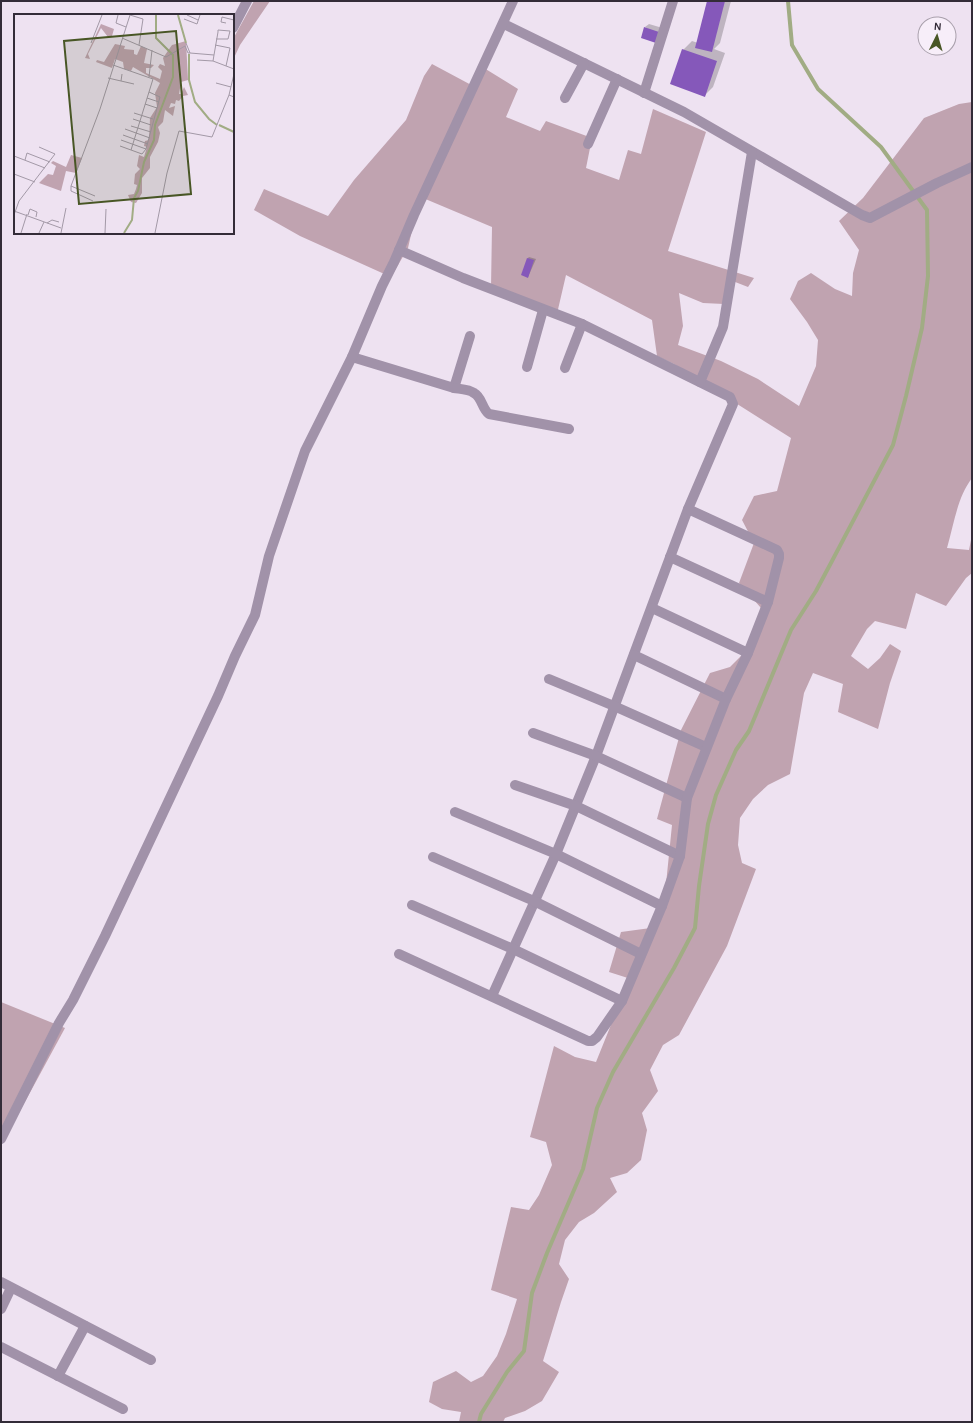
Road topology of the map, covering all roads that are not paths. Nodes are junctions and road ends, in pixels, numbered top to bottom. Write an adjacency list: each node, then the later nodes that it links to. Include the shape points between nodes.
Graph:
1 (247, 1): 5 (street)
2 (513, 1): 4 (street)
3 (673, 1): 8 (street)
4 (504, 24): 6 (street); 13 (street)
5 (234, 26)
6 (584, 63): 7 (street); 9 (street)
7 (617, 79): 8 (street); 10 (street)
8 (644, 93): 11 (street, via 684,112)
9 (565, 98)
10 (588, 144)
11 (752, 152): 12 (street, via 870,218); 20 (street, via 723,327)
12 (972, 167)
13 (399, 250): 14 (street); 17 (street)
14 (543, 310): 15 (street); 18 (street)
15 (582, 324): 19 (street); 20 (street)
16 (470, 336): 21 (street)
17 (352, 357): 21 (street); 50 (street, via 305,451 270,556 255,615 105,936)
18 (527, 367)
19 (564, 368)
20 (700, 382): 23 (street, via 730,397 733,404)
21 (454, 388): 22 (street, via 473,392 490,414)
22 (570, 429)
23 (688, 509): 24 (street); 25 (street, via 778,552 779,558)
24 (670, 557): 25 (street); 26 (street)
25 (768, 602): 27 (street)
26 (652, 608): 27 (street); 28 (street)
27 (748, 653): 30 (street)
28 (634, 655): 30 (street); 31 (street)
29 (549, 679): 31 (street)
30 (726, 699): 33 (street)
31 (614, 706): 33 (street); 34 (street)
32 (533, 733): 34 (street)
33 (706, 747): 36 (street)
34 (596, 756): 36 (street); 37 (street)
35 (515, 785): 37 (street)
36 (687, 798): 40 (street)
37 (576, 806): 39 (street); 40 (street)
38 (455, 812): 39 (street)
39 (556, 854): 42 (street); 44 (street)
40 (680, 856): 44 (street)
41 (433, 858): 42 (street)
42 (534, 901): 45 (street); 47 (street)
43 (412, 905): 45 (street)
44 (662, 906): 47 (street)
45 (513, 949): 48 (street); 49 (street)
46 (399, 954): 48 (street)
47 (641, 954): 49 (street)
48 (492, 996): 49 (street, via 590,1041 597,1037)
49 (622, 1001)
50 (1, 1139)
51 (1, 1282): 52 (street)
52 (11, 1288): 53 (street); 54 (street)
53 (1, 1309)
54 (84, 1326): 56 (street); 57 (street)
55 (1, 1347): 57 (street)
56 (151, 1360)
57 (58, 1376): 58 (street)
58 (123, 1409)

